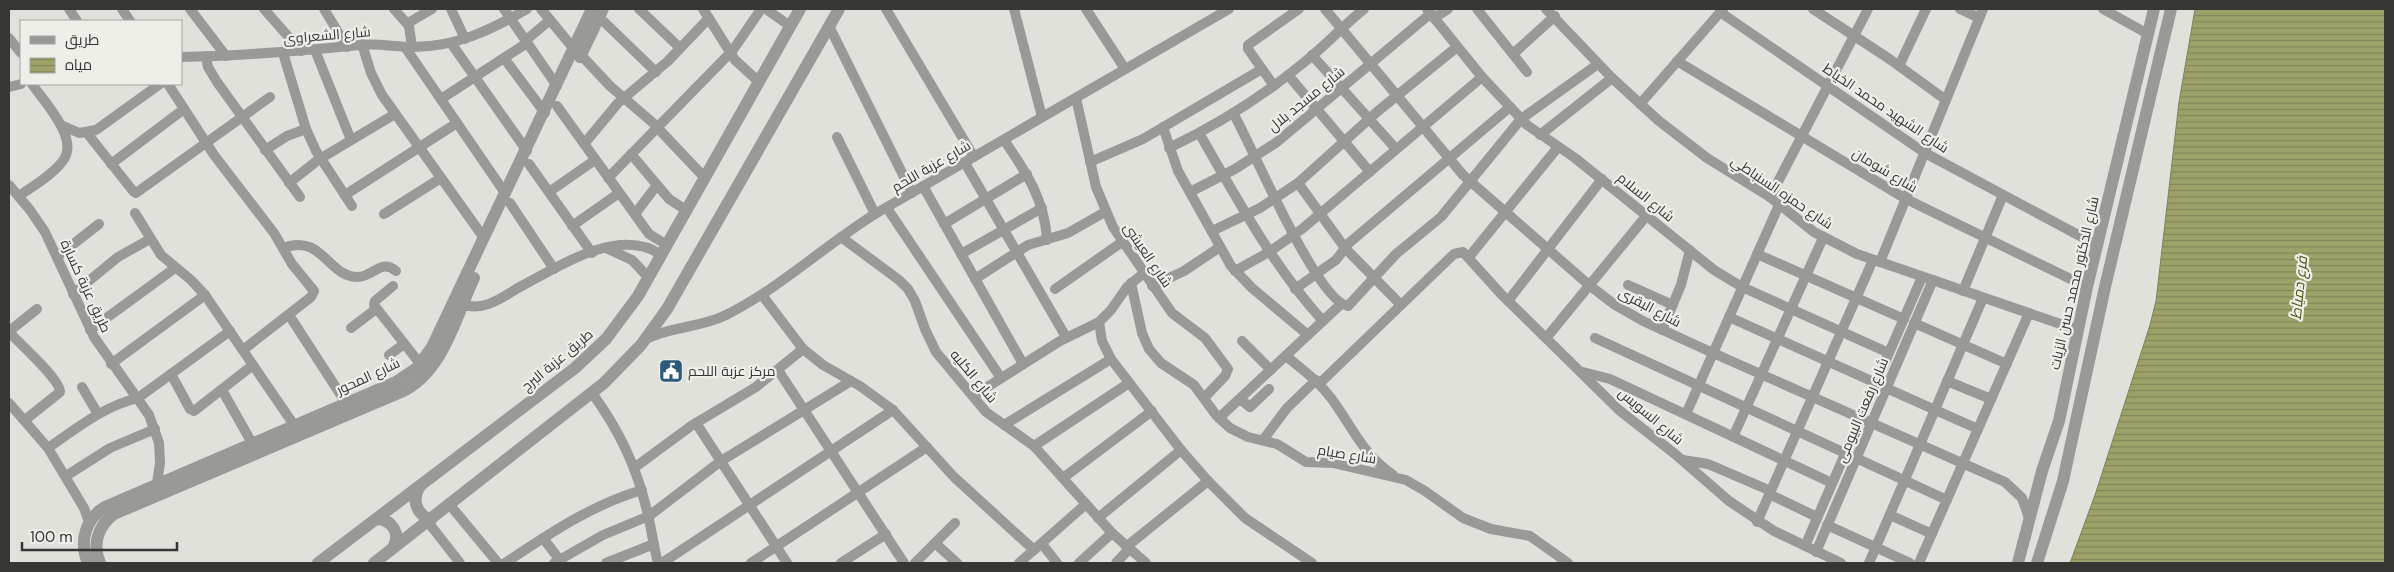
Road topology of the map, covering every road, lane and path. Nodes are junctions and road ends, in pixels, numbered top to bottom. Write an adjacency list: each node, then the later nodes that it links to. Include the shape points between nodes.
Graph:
1 (122, 9): 41 (street)
2 (190, 9): 67 (street)
3 (264, 9): 59 (street)
4 (324, 9): 54 (street)
5 (394, 9): 43 (street)
6 (432, 9): 43 (street)
7 (451, 9): 50 (street)
8 (504, 9): 40 (street)
9 (527, 9): 40 (street, شارع الشعراوى)
10 (541, 9): 42 (street)
11 (639, 9): 57 (street)
12 (761, 9): 63 (street)
13 (766, 9): 44 (street)
14 (800, 9): 44 (street, طريق عزبة البرج)
15 (839, 9): 45 (street)
16 (886, 9): 133 (street)
17 (1014, 9): 105 (street)
18 (1086, 9): 74 (street)
19 (1229, 9): 35 (street, شارع عزبة اللحم)
20 (1300, 9): 75 (street, via 1248,43 1248,49)
21 (1325, 9): 46 (street, شارع البقرى)
22 (1364, 9): 46 (street)
23 (1448, 9): 38 (street, شارع مسجد بلال)
24 (1477, 9): 64 (street)
25 (1546, 9): 39 (street, شارع حمزه السنباطي)
26 (1813, 9): 48 (street)
27 (1868, 9): 48 (street)
28 (1926, 9): 73 (street)
29 (1960, 9): 37 (street)
30 (2103, 9): 47 (street)
31 (2154, 9): 47 (street, شارع الدكتور محمد حسن الزيات)
32 (2171, 9): 339 (street, via 2104,287)
33 (1721, 10): 70 (street); 88 (street, شارع الشهيد محمد الخياط)
34 (598, 11): 61 (street, شارع المحور); 76 (street)
35 (1216, 12): 74 (street, شارع عزبة اللحم)
36 (706, 13): 57 (street); 63 (street)
37 (1981, 13): 95 (street)
38 (1430, 14): 56 (street, شارع السلام); 71 (street, شارع مسجد بلال)
39 (1555, 16): 64 (street); 72 (street, شارع حمزه السنباطي)
40 (509, 19): 50 (street, شارع الشعراوى); 51 (street)
41 (129, 20)
42 (550, 20): 51 (street); 61 (street)
43 (408, 23): 55 (street, via 412,36)
44 (790, 26): 82 (street, طريق عزبة البرج)
45 (829, 26): 157 (street); 262 (street, via 677,293)
46 (1342, 28): 65 (street); 71 (street, شارع البقرى)
47 (2148, 34): 194 (street, شارع الدكتور محمد حسن الزيات)
48 (1854, 35): 73 (street); 88 (street)
49 (9, 38): 60 (street)
50 (466, 39): 52 (street, شارع الشعراوى)
51 (526, 42): 69 (street); 86 (street)
52 (451, 43): 55 (street, شارع الشعراوى); 79 (street)
53 (362, 44): 54 (street, شارع الشعراوى); 55 (street, شارع الشعراوى); 103 (street, via 373,79)
54 (347, 46): 58 (street, شارع الشعراوى)
55 (408, 47): 94 (street)
56 (1456, 47): 80 (street, شارع السلام); 90 (street)
57 (680, 48): 76 (street)
58 (316, 50): 59 (street, شارع الشعراوى); 119 (street)
59 (301, 51): 62 (street, شارع الشعراوى)
60 (20, 52)
61 (577, 52): 86 (street, شارع المحور); 92 (street); 97 (street, شارع المحور)
62 (283, 53): 67 (street, شارع الشعراوى); 113 (street)
63 (730, 53): 82 (street); 112 (street)
64 (1513, 54): 77 (street)
65 (1312, 55): 78 (street); 89 (street)
66 (206, 56): 67 (street, شارع الشعراوى); 68 (street, شارع الشعراوى); 104 (street, via 213,77)
67 (226, 56)
68 (182, 57)
69 (504, 58): 79 (street); 101 (street)
70 (1677, 61): 96 (street); 117 (street, شارع شومان)
71 (1371, 64): 89 (street, شارع مسجد بلال); 90 (street, شارع البقرى)
72 (1598, 64): 81 (street, شارع حمزه السنباطي); 107 (street)
73 (1899, 66): 95 (street)
74 (1125, 69): 93 (street, شارع عزبة اللحم)
75 (1262, 69): 87 (street); 110 (street)
76 (656, 72): 92 (street)
77 (1527, 72)
78 (1288, 75): 87 (street); 100 (street)
79 (475, 77): 94 (street); 129 (street)
80 (1482, 77): 98 (street, شارع السلام); 111 (street)
81 (1612, 78): 96 (street, شارع حمزه السنباطي); 116 (street)
82 (760, 82): 146 (street, طريق عزبة البرج)
83 (33, 85): 109 (street)
84 (159, 85): 114 (street, via 100,128)
85 (169, 85): 99 (street)
86 (557, 86): 101 (street, شارع المحور)
87 (1274, 86): 102 (street)
88 (1828, 87): 117 (street); 130 (street, شارع الشهيد محمد الخياط)
89 (1342, 88): 100 (street, شارع مسجد بلال); 106 (street)
90 (1397, 95): 106 (street); 111 (street, شارع البقرى)
91 (270, 97): 104 (street)
92 (624, 98): 112 (street); 123 (street)
93 (1076, 98): 105 (street, شارع عزبة اللحم); 137 (street, شارع العيشى)
94 (441, 99): 108 (street)
95 (1946, 100): 130 (street)
96 (1640, 104): 162 (street, شارع حمزه السنباطي, via 1695,149)
97 (557, 106): 123 (street); 140 (street, شارع المحور)
98 (1510, 107): 107 (street, شارع السلام); 135 (street)
99 (184, 109): 122 (street); 139 (street)
100 (1316, 109): 121 (street); 132 (street, شارع مسجد بلال)
101 (544, 112): 129 (street, شارع المحور)
102 (1233, 113): 115 (street); 132 (street)
103 (395, 114): 119 (street); 124 (street)
104 (242, 117): 122 (street); 128 (street)
105 (1042, 118): 120 (street, شارع عزبة اللحم)
106 (1369, 119): 121 (street); 127 (street)
107 (1521, 119): 116 (street, شارع السلام); 149 (street)
108 (457, 123): 124 (street); 163 (street)
109 (60, 124): 114 (street, via 70,131); 160 (street, via 68,140 66,156 56,168)
110 (1163, 127): 126 (street); 137 (street)
111 (1423, 127): 127 (street); 135 (street, شارع البقرى)
112 (657, 128): 131 (street); 146 (street)
113 (306, 129): 128 (street); 134 (street)
114 (87, 133): 139 (street)
115 (1199, 133): 126 (street); 143 (street)
116 (1540, 135): 125 (street, شارع السلام)
117 (1802, 136): 162 (street); 166 (street, شارع شومان)
118 (837, 137): 177 (street)
119 (351, 140): 134 (street)
120 (1004, 140): 133 (street, شارع عزبة اللحم); 142 (street)
121 (1344, 141): 141 (street); 150 (street)
122 (206, 143): 139 (street, via 136,193); 196 (street)
123 (584, 144): 136 (street)
124 (419, 147): 144 (street); 158 (street)
125 (1558, 147): 147 (street, شارع السلام); 174 (street)
126 (1169, 148): 156 (street)
127 (1396, 149): 141 (street)
128 (265, 150): 148 (street)
129 (527, 150): 163 (street, شارع المحور)
130 (1924, 153): 159 (street, شارع الشهيد محمد الخياط); 166 (street)
131 (631, 154): 145 (street); 152 (street)
132 (1256, 156): 143 (street, شارع مسجد بلال); 165 (street)
133 (974, 157): 138 (street, شارع عزبة اللحم)
134 (321, 158): 148 (street); 158 (street)
135 (1450, 159): 149 (street, شارع البقرى); 198 (street)
136 (595, 160): 145 (street); 154 (street)
137 (1090, 162): 173 (street, شارع العيشى)
138 (964, 163): 153 (street, شارع عزبة اللحم); 164 (street)
139 (111, 164)
140 (529, 164): 154 (street); 163 (street, شارع المحور)
141 (1370, 172): 179 (street)
142 (1028, 174): 164 (street); 170 (street)
143 (1224, 175): 156 (street, شارع مسجد بلال); 178 (street)
144 (441, 178): 175 (street); 188 (street)
145 (608, 178): 155 (street)
146 (705, 178): 171 (street, طريق عزبة البرج)
147 (1602, 180): 180 (street, شارع السلام); 199 (street)
148 (289, 182): 161 (street)
149 (1470, 182): 174 (street, شارع البقرى); 220 (street, via 1437,222 1401,250)
150 (1298, 183): 165 (street); 179 (street)
151 (9, 185): 160 (street, طريق عزبة كسارة)
152 (657, 185): 171 (street, via 672,202); 176 (street)
153 (923, 186): 157 (street, شارع عزبة اللحم); 182 (street)
154 (549, 192): 183 (street)
155 (619, 192): 176 (street); 183 (street)
156 (1190, 192): 185 (street)
157 (912, 194): 169 (street, شارع عزبة اللحم)
158 (345, 195): 168 (street)
159 (2003, 195): 190 (street); 194 (street, شارع الشهيد محمد الخياط)
160 (19, 196): 207 (street, طريق عزبة كسارة)
161 (300, 197)
162 (1770, 197): 167 (street, شارع حمزه السنباطي)
163 (508, 198): 188 (street, شارع المحور); 211 (street); 238 (street, شارع المحور)
164 (986, 199): 182 (street); 184 (street)
165 (1275, 199): 178 (street); 186 (street)
166 (1906, 199): 190 (street, شارع شومان); 209 (street)
167 (1779, 205): 189 (street, شارع حمزه السنباطي); 206 (street)
168 (352, 206)
169 (887, 208): 177 (street, شارع عزبة اللحم); 285 (street)
170 (1042, 208): 184 (street); 192 (street)
171 (686, 210): 200 (street, طريق عزبة البرج)
172 (136, 212): 191 (street)
173 (1105, 212): 192 (street, via 1072,231); 193 (street, شارع العيشى)
174 (1505, 212): 199 (street, شارع البقرى); 208 (street)
175 (384, 214)
176 (635, 214): 200 (street)
177 (875, 214): 187 (street, شارع عزبة اللحم)
178 (1247, 214): 185 (street); 203 (street)
179 (1320, 214): 186 (street); 198 (street)
180 (1646, 215): 201 (street, شارع السلام); 223 (street)
181 (99, 224): 207 (street)
182 (944, 224): 205 (street)
183 (572, 226): 204 (street)
184 (1004, 230): 202 (street); 205 (street)
185 (1212, 231): 195 (street)
186 (1293, 235): 203 (street); 215 (street)
187 (841, 237): 233 (street, شارع عزبة اللحم); 297 (street, شارع الكليه, via 904,284 915,301 936,352)
188 (484, 238): 276 (street, شارع المحور)
189 (1823, 238): 209 (street, شارع حمزه السنباطي); 216 (street)
190 (1985, 238): 228 (street, شارع شومان); 231 (street)
191 (150, 239): 210 (street, via 160,255); 232 (street, via 118,257)
192 (1047, 240): 202 (street)
193 (1122, 242): 214 (street, شارع العيشى); 229 (street)
194 (2097, 245): 228 (street, شارع الدكتور محمد حسن الزيات)
195 (1220, 246): 213 (street); 226 (street, via 1191,266)
196 (283, 248): 212 (street, via 312,247 353,276 365,276 382,266); 246 (street, via 314,291)
197 (606, 248): 200 (street, via 635,244); 204 (street); 217 (street, via 628,257)
198 (1345, 248): 215 (street, via 1336,260); 220 (street)
199 (1548, 249): 223 (street, شارع البقرى); 237 (street)
200 (664, 250): 217 (street, طريق عزبة البرج)
201 (1690, 250): 227 (street, شارع السلام); 241 (street)
202 (1017, 252): 219 (street); 259 (street)
203 (1269, 252): 213 (street); 230 (street)
204 (592, 253): 211 (street)
205 (961, 254): 219 (street)
206 (1757, 254): 216 (street); 227 (street)
207 (58, 256): 232 (street, طريق عزبة كسارة)
208 (1469, 257): 237 (street, شارع السويس); 240 (street, via 1463,252 1456,253)
209 (1877, 261): 218 (street, شارع حمزه السنباطي); 235 (street)
210 (175, 268): 234 (street); 253 (street)
211 (554, 269): 238 (street, via 488,305)
212 (396, 271)
213 (1235, 271): 258 (street)
214 (1144, 273): 222 (street); 226 (street, شارع العيشى)
215 (1317, 274): 230 (street); 239 (street)
216 (1806, 276): 235 (street); 244 (street)
217 (648, 277): 348 (street, طريق عزبة البرج, via 620,322 584,361)
218 (1922, 277): 221 (street, شارع حمزه السنباطي); 248 (street, شارع رفعت البيومى)
219 (975, 279): 277 (street)
220 (1374, 279): 239 (street, via 1350,306); 240 (street)
221 (1933, 280): 231 (street, شارع حمزه السنباطي); 251 (street, شارع رفعت البيومى)
222 (1131, 282): 250 (street); 298 (street, شارع صيام, via 1149,349 1161,363 1190,381)
223 (1589, 285): 254 (street, شارع البقرى, via 1622,309); 260 (street)
224 (1628, 285): 241 (street)
225 (393, 286): 243 (street, via 374,301)
226 (1152, 286): 298 (street, شارع العيشى, via 1172,313 1202,335 1226,367 1227,374)
227 (1742, 286): 244 (street, شارع السلام); 247 (street)
228 (2087, 287): 255 (street, شارع الدكتور محمد حسن الزيات)
229 (1055, 288)
230 (1295, 290): 249 (street)
231 (1963, 291): 236 (street, شارع حمزه السنباطي)
232 (73, 294): 253 (street, طريق عزبة كسارة)
233 (762, 294): 262 (street, شارع عزبة اللحم, via 706,324 667,330); 268 (street)
234 (205, 295): 256 (street); 275 (street)
235 (1856, 298): 248 (street); 257 (street)
236 (1983, 298): 245 (street, شارع حمزه السنباطي); 266 (street)
237 (1508, 301): 260 (street, شارع السويس)
238 (461, 304): 301 (street, شارع المحور, via 442,352 430,371 409,388)
239 (1341, 304): 249 (street)
240 (1401, 305): 289 (street)
241 (1673, 305): 254 (street)
242 (37, 309): 315 (street, via 10,333 40,363 60,392)
243 (376, 309): 252 (street); 265 (street)
244 (1791, 309): 257 (street, شارع السلام); 263 (street)
245 (2029, 313): 255 (street, شارع حمزه السنباطي); 278 (street)
246 (288, 315): 267 (street); 305 (street)
247 (1729, 317): 263 (street); 269 (street)
248 (1904, 319): 270 (street, شارع رفعت البيومى)
249 (1323, 321): 258 (street)
250 (1099, 322): 259 (street); 273 (street, via 1102,341)
251 (1914, 323): 266 (street); 293 (street, شارع رفعت البيومى)
252 (351, 328)
253 (90, 330): 275 (street, طريق عزبة كسارة)
254 (1662, 330): 269 (street, شارع البقرى)
255 (2078, 330): 337 (street, شارع الدكتور محمد حسن الزيات, via 2059,421)
256 (230, 331): 267 (street); 283 (street)
257 (1841, 332): 270 (street, شارع السلام); 274 (street)
258 (1308, 335): 272 (street)
259 (1066, 337): 277 (street)
260 (1546, 338): 282 (street, شارع السويس)
261 (1595, 338): 291 (street)
262 (646, 339): 296 (street)
263 (1778, 339): 274 (street); 284 (street)
264 (1242, 341): 281 (street)
265 (404, 344): 271 (street); 276 (street)
266 (1963, 345): 278 (street); 287 (street)
267 (243, 350): 279 (street)
268 (803, 350): 280 (street); 286 (street)
269 (1713, 353): 284 (street, شارع البقرى); 291 (street)
270 (1889, 353): 290 (street, شارع رفعت البيومى)
271 (389, 355)
272 (1286, 356): 281 (street); 289 (street)
273 (1111, 359): 288 (street); 319 (street)
274 (1828, 362): 290 (street); 299 (street)
275 (111, 364): 300 (street, طريق عزبة كسارة)
276 (421, 364): 301 (street, شارع المحور)
277 (1022, 364): 285 (street)
278 (2006, 364): 303 (street)
279 (253, 365): 295 (street); 318 (street)
280 (778, 370): 307 (street); 316 (street, via 738,399)
281 (1271, 370): 302 (street)
282 (1583, 372): 312 (street, via 1605,377); 334 (street, شارع السويس, via 1623,413)
283 (171, 374): 295 (street, via 192,411); 300 (street)
284 (1762, 375): 299 (street, شارع البقرى); 306 (street)
285 (1001, 378): 297 (street)
286 (851, 380): 307 (street); 308 (street)
287 (1947, 381): 303 (street); 309 (street)
288 (1129, 382): 310 (street); 327 (street)
289 (1318, 382): 324 (street, via 1287,408); 342 (street, via 1360,444)
290 (1876, 383): 314 (street, شارع رفعت البيومى)
291 (1698, 386): 306 (street); 312 (street)
292 (82, 387): 311 (street)
293 (1886, 388): 309 (street); 317 (street, شارع رفعت البيومى)
294 (1269, 389): 302 (street, via 1250,407)
295 (222, 390): 325 (street)
296 (592, 392): 340 (street); 356 (street)
297 (973, 396): 319 (street, شارع الكليه, via 986,412)
298 (1205, 397): 313 (street, شارع صيام)
299 (1812, 397): 314 (street, شارع البقرى); 322 (street)
300 (138, 398): 311 (street); 320 (street, طريق عزبة كسارة)
301 (371, 399): 305 (street, شارع المحور); 386 (street, شارع المحور, via 114,514 98,535 96,551)
302 (1240, 399): 313 (street)
303 (1991, 399): 321 (street)
304 (9, 403): 315 (street)
305 (346, 404): 318 (street, شارع المحور)
306 (1747, 408): 322 (street); 323 (street)
307 (804, 410): 331 (street); 336 (street)
308 (893, 410): 328 (street); 331 (street)
309 (1935, 410): 321 (street); 326 (street)
310 (1152, 412): 330 (street); 343 (street)
311 (98, 414): 329 (street)
312 (1686, 414): 323 (street)
313 (1219, 418): 324 (street, شارع صيام, via 1239,433)
314 (1861, 418): 317 (street, شارع البقرى); 332 (street, شارع رفعت البيومى)
315 (25, 420): 329 (street)
316 (696, 423): 336 (street); 340 (street)
317 (1871, 423): 326 (street, شارع البقرى); 333 (street, شارع رفعت البيومى)
318 (294, 425): 325 (street, شارع المحور)
319 (1004, 425): 327 (street, شارع الكليه)
320 (155, 429): 341 (street, via 110,448); 346 (street, طريق عزبة كسارة, via 160,453)
321 (1978, 429): 338 (street)
322 (1798, 431): 332 (street); 335 (street)
323 (1734, 437): 335 (street)
324 (1263, 440): 342 (street, شارع صيام, via 1281,446 1306,462 1333,463)
325 (252, 443): 346 (street, شارع المحور)
326 (1920, 444): 338 (street, شارع البقرى); 344 (street)
327 (1034, 446): 343 (street, شارع الكليه)
328 (927, 447): 350 (street); 377 (street, via 954,477)
329 (48, 448): 341 (street)
330 (1182, 450): 345 (street); 361 (street)
331 (831, 451): 350 (street); 357 (street)
332 (1845, 453): 347 (street, شارع رفعت البيومى)
333 (1856, 458): 344 (street); 368 (street, شارع رفعت البيومى)
334 (1682, 460): 351 (street, via 1708,464); 366 (street, شارع السويس)
335 (1784, 460): 347 (street); 351 (street)
336 (721, 461): 357 (street); 359 (street)
337 (2045, 461): 339 (street, via 2056,467); 352 (street, شارع الدكتور محمد حسن الزيات)
338 (1963, 463): 354 (street); 367 (street, شارع البقرى, via 2013,487 2026,506)
339 (2067, 463): 353 (street)
340 (634, 468): 349 (street)
341 (66, 476): 364 (street, via 87,512)
342 (1396, 477): 384 (street, شارع صيام, via 1421,488 1470,521 1491,529 1530,536)
343 (1063, 478): 355 (street, شارع الكليه)
344 (1904, 480): 354 (street); 358 (street)
345 (1208, 481): 379 (street); 405 (street, via 1245,518)
346 (157, 483): 364 (street, شارع المحور, via 105,506)
347 (1832, 483): 360 (street, شارع رفعت البيومى)
348 (420, 486): 362 (street, طريق عزبة البرج); 363 (street, via 415,497 416,506)
349 (642, 490): 359 (street); 372 (street, via 594,508)
350 (858, 492): 370 (street); 376 (street)
351 (1770, 493): 360 (street); 366 (street)
352 (2036, 494): 353 (street, via 2048,492); 367 (street, شارع الدكتور محمد حسن الزيات)
353 (2058, 499): 411 (street)
354 (1947, 500): 371 (street)
355 (1086, 504): 361 (street, شارع الكليه); 377 (street)
356 (450, 505): 363 (street); 389 (street)
357 (749, 505): 376 (street); 393 (street)
358 (1890, 515): 371 (street); 378 (street)
359 (649, 516): 374 (street); 383 (street, via 603,535)
360 (1817, 517): 375 (street, شارع رفعت البيومى)
361 (1098, 518): 369 (street, شارع الكليه)
362 (377, 519): 381 (street, via 394,528 397,540); 387 (street, طريق عزبة البرج)
363 (430, 521): 381 (street); 388 (street)
364 (89, 522): 385 (street, via 83,545)
365 (955, 522): 373 (street)
366 (1757, 522): 375 (street, شارع السويس)
367 (2029, 524): 410 (street, شارع الدكتور محمد حسن الزيات)
368 (1827, 525): 378 (street); 380 (street, شارع رفعت البيومى)
369 (1112, 533): 379 (street, شارع الكليه); 402 (street)
370 (886, 534): 396 (street); 397 (street)
371 (1932, 534): 409 (street)
372 (543, 538): 383 (street); 390 (street)
373 (935, 543): 398 (street); 399 (street)
374 (654, 544): 382 (street); 392 (street)
375 (1805, 546): 380 (street, شارع السويس)
376 (776, 547): 394 (street); 395 (street)
377 (1038, 547): 400 (street); 401 (street)
378 (1876, 547): 407 (street); 408 (street)
379 (1128, 548): 403 (street); 404 (street, شارع الكليه)
380 (1816, 552): 406 (street, شارع السويس)
381 (385, 558)
382 (623, 559): 391 (street)
383 (558, 562)
384 (1565, 562)
385 (88, 563)
386 (100, 563)
387 (318, 563)
388 (460, 563)
389 (498, 563)
390 (505, 563)
391 (606, 563)
392 (658, 563)
393 (662, 563)
394 (751, 563)
395 (787, 563)
396 (841, 563)
397 (904, 563)
398 (915, 563)
399 (957, 563)
400 (1019, 563)
401 (1057, 563)
402 (1079, 563)
403 (1116, 563)
404 (1146, 563)
405 (1312, 563)
406 (1841, 563)
407 (1869, 563)
408 (1910, 563)
409 (1919, 563)
410 (2018, 563)
411 (2037, 563)

